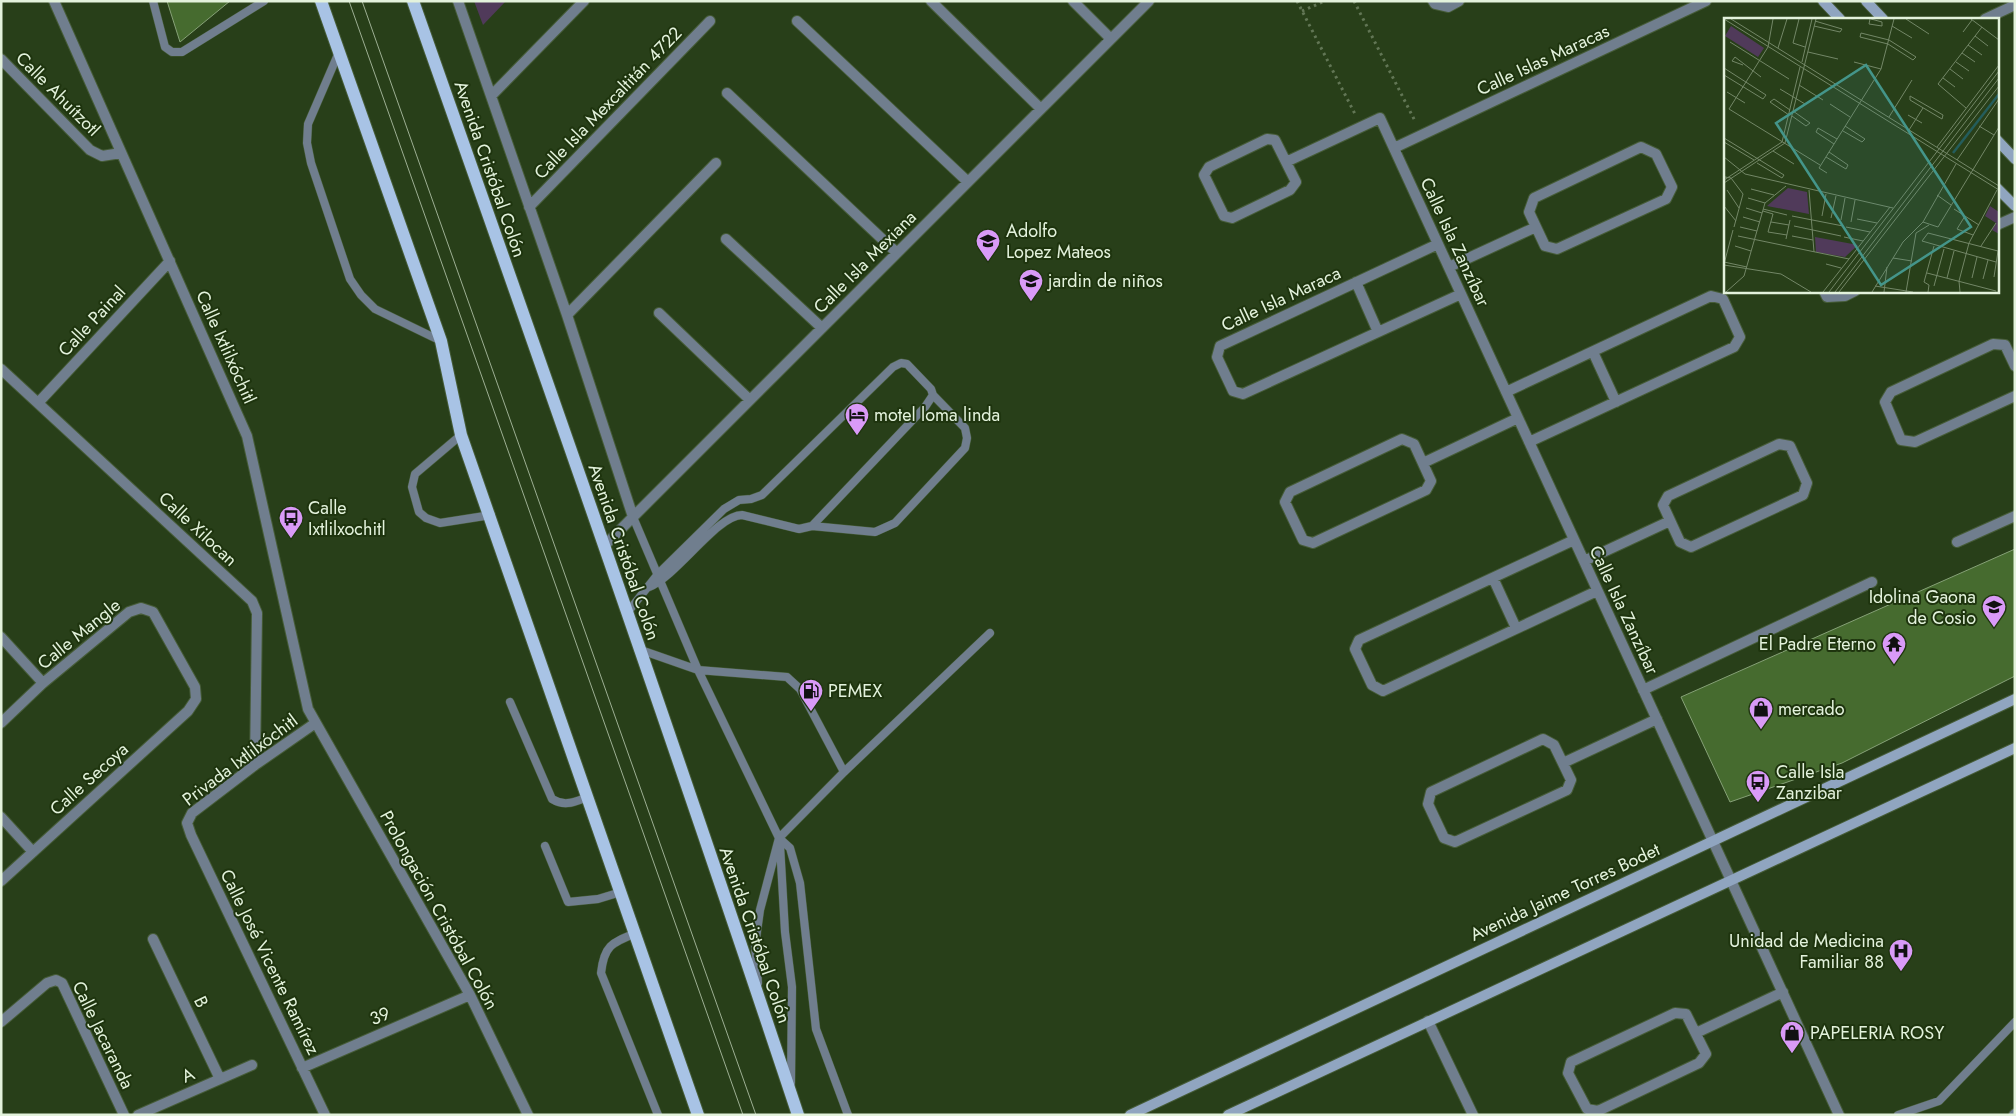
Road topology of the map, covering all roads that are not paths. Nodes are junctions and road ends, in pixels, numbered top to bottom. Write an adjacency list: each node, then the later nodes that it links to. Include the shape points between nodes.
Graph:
1 (54, 1): 30 (street, Calle Ixtlilxóchitl)
2 (153, 1): 3 (lane, via 165,47 182,52)
3 (264, 1)
4 (321, 1): 23 (main road)
5 (412, 1): 75 (main road, Avenida Cristóbal Colón)
6 (458, 1): 26 (street)
7 (584, 1): 26 (street)
8 (931, 1): 27 (street)
9 (1072, 1): 22 (street)
10 (1148, 1): 22 (street, Calle Isla Mexiana)
11 (1433, 1): 12 (street, via 1448,7)
12 (1459, 1)
13 (1706, 1): 29 (street, Calle Islas Maracas)
14 (1823, 1): 17 (street)
15 (1866, 1): 18 (street)
16 (2015, 5): 19 (street)
17 (1839, 18)
18 (1882, 18)
19 (1987, 18)
20 (710, 21): 37 (street, Calle Isla Mexcaltitán 4722)
21 (798, 21): 34 (street)
22 (1111, 39): 27 (street, Calle Isla Mexiana)
23 (339, 52): 54 (main road); 54 (lane, via 308,124 307,144 350,279 374,309)
24 (1, 59): 30 (street, Calle Ahuítzotl, via 90,150 102,156)
25 (727, 93): 43 (street)
26 (491, 96): 37 (street)
27 (1041, 109): 34 (street, Calle Isla Mexiana)
28 (1998, 141): 31 (street)
29 (1394, 148): 32 (street, Calle Isla Zanzíbar, via 1380,118); 42 (street, Calle Isla Zanzíbar)
30 (121, 153): 44 (street, Calle Ixtlilxóchitl)
31 (2015, 159)
32 (1286, 162): 32 (street, via 1296,182 1290,190 1232,218 1224,216 1204,175 1209,168 1268,139 1275,140)
33 (716, 163): 51 (street)
34 (968, 182): 43 (street, Calle Isla Mexiana)
35 (1998, 189): 36 (street)
36 (2015, 206)
37 (530, 208): 51 (street)
38 (2015, 217): 39 (street)
39 (1998, 225)
40 (1536, 227): 40 (street, via 1530,212 1534,198 1641,147 1656,154 1672,188 1666,199 1557,249 1545,246); 45 (street)
41 (726, 239): 52 (street)
42 (1438, 244): 45 (street, Calle Isla Zanzíbar); 46 (street, Calle Isla Maraca)
43 (897, 253): 52 (street, Calle Isla Mexiana)
44 (170, 261): 63 (street, Calle Painal); 94 (street, Calle Ixtlilxóchitl, via 248,436)
45 (1449, 267): 49 (street, Calle Isla Zanzíbar)
46 (1356, 282): 53 (street); 53 (street, Calle Isla Maraca, via 1220,346 1217,357 1233,391 1244,394)
47 (1824, 292): 48 (street, via 1827,297)
48 (1853, 292)
49 (1461, 294): 53 (street, Calle Isla Maraca); 58 (street, Calle Isla Zanzíbar)
50 (659, 313): 61 (street)
51 (567, 315): 70 (street)
52 (822, 328): 61 (street, Calle Isla Mexiana)
53 (1378, 332)
54 (441, 342): 65 (main road)
55 (1593, 352): 58 (street); 62 (street); 62 (street, via 1711,296 1723,299 1740,337 1734,347)
56 (2014, 363): 60 (street, via 2005,345 1993,344 1891,392 1885,402 1901,440 1915,442)
57 (1, 369): 63 (street, Calle Xilocan)
58 (1506, 392): 64 (street, Calle Isla Zanzíbar)
59 (933, 395): 72 (lane); 72 (lane, via 965,428 965,448 895,523 875,532); 77 (lane, via 909,365 901,363 893,367 762,495 739,500 724,509)
60 (2015, 396)
61 (750, 400): 70 (street, Calle Isla Mexiana)
62 (1616, 402): 66 (street)
63 (38, 403): 97 (street, Calle Xilocan, via 252,601 257,613)
64 (1518, 418): 66 (street, Calle Isla Zanzíbar); 67 (street)
65 (461, 435): 68 (main road); 68 (lane, via 415,474 412,487 419,512 440,523)
66 (1529, 442): 73 (street, Calle Isla Zanzíbar)
67 (1423, 463): 67 (street, via 1431,481 1426,490 1313,543 1303,540 1285,502 1290,492 1402,439 1414,444)
68 (491, 516): 99 (main road)
69 (2015, 516): 74 (street)
70 (633, 517): 75 (street, Calle Isla Mexiana); 77 (lane)
71 (1670, 521): 71 (street, via 1663,505 1668,496 1779,444 1790,446 1807,483 1803,495 1692,547 1680,542); 76 (street)
72 (812, 526): 77 (lane, via 799,530 742,515 734,516)
73 (1574, 540): 76 (street, Calle Isla Zanzíbar); 78 (street)
74 (1957, 542)
75 (605, 545): 81 (main road, Avenida Cristóbal Colón)
76 (1584, 561): 80 (street, Calle Isla Zanzíbar)
77 (660, 578): 81 (lane); 86 (lane)
78 (1493, 578): 82 (street); 82 (street, via 1359,640 1355,649 1372,685 1383,691)
79 (1872, 582): 88 (street)
80 (1597, 590): 82 (street); 88 (street, Calle Isla Zanzíbar)
81 (626, 613): 85 (main road, Avenida Cristóbal Colón)
82 (1516, 628)
83 (990, 633): 98 (lane)
84 (1, 637): 87 (street)
85 (638, 649): 86 (lane); 113 (main road, Avenida Cristóbal Colón)
86 (698, 670): 98 (lane, via 782,675 792,680 800,689); 102 (lane)
87 (43, 684): 89 (street, Calle Mangle, via 129,612 141,608 153,612 195,687); 93 (street, Calle Mangle)
88 (1643, 690): 92 (street, Calle Isla Zanzíbar)
89 (196, 699): 105 (street, Calle Secoya, via 188,711)
90 (2015, 699): 103 (street, Avenida Jaime Torres Bodet)
91 (510, 702): 99 (lane, via 552,799 560,804)
92 (1657, 719): 96 (street); 103 (street, Calle Isla Zanzíbar)
93 (1, 722)
94 (314, 724): 97 (street, Privada Ixtlilxóchitl); 112 (street, Prolongación Cristóbal Colón)
95 (2015, 748): 106 (street)
96 (1563, 763): 96 (street, via 1571,780 1567,790 1455,842 1444,838 1428,804 1431,792 1543,739 1554,744)
97 (255, 765): 101 (street, Privada Ixtlilxóchitl, via 192,814)
98 (844, 772): 102 (lane)
99 (588, 796): 108 (main road)
100 (1, 817): 105 (street)
101 (187, 823): 119 (street, Calle José Vicente Ramírez)
102 (779, 838): 113 (lane, via 760,910 755,946); 121 (lane, via 792,987); 129 (lane, via 790,848 800,883 816,1029)
103 (1712, 840): 106 (street, Calle Isla Zanzíbar); 130 (street, Avenida Jaime Torres Bodet)
104 (545, 846): 108 (lane, via 568,902 598,899)
105 (33, 852): 107 (street, Calle Secoya)
106 (1731, 880): 111 (street, Calle Isla Zanzíbar); 114 (street)
107 (1, 881)
108 (621, 892): 109 (main road)
109 (636, 933): 126 (lane, via 615,941 604,954 602,974); 127 (main road)
110 (153, 939): 120 (street, B)
111 (1783, 992): 117 (street); 133 (street, Calle Isla Zanzíbar)
112 (470, 995): 119 (street, 39); 125 (street, Prolongación Cristóbal Colón)
113 (760, 1002): 121 (main road, Avenida Cristóbal Colón)
114 (1428, 1021): 131 (street); 132 (street)
115 (1, 1022): 122 (street, Calle Jacaranda, via 46,983 56,980 62,983)
116 (2015, 1022): 134 (lane, via 1940,1101)
117 (1696, 1033): 117 (street, via 1706,1054 1700,1063 1598,1111 1587,1109 1568,1073 1571,1062 1675,1013 1686,1014)
118 (252, 1065): 120 (street, A)
119 (302, 1068): 124 (street, Calle José Vicente Ramírez)
120 (220, 1079): 123 (street, A)
121 (791, 1094): 128 (main road, Avenida Cristóbal Colón)
122 (124, 1115)
123 (138, 1115)
124 (325, 1115)
125 (528, 1115)
126 (658, 1115)
127 (698, 1115)
128 (798, 1115)
129 (848, 1115)
130 (1130, 1115)
131 (1228, 1115)
132 (1473, 1115)
133 (1839, 1115)
134 (1898, 1115)

